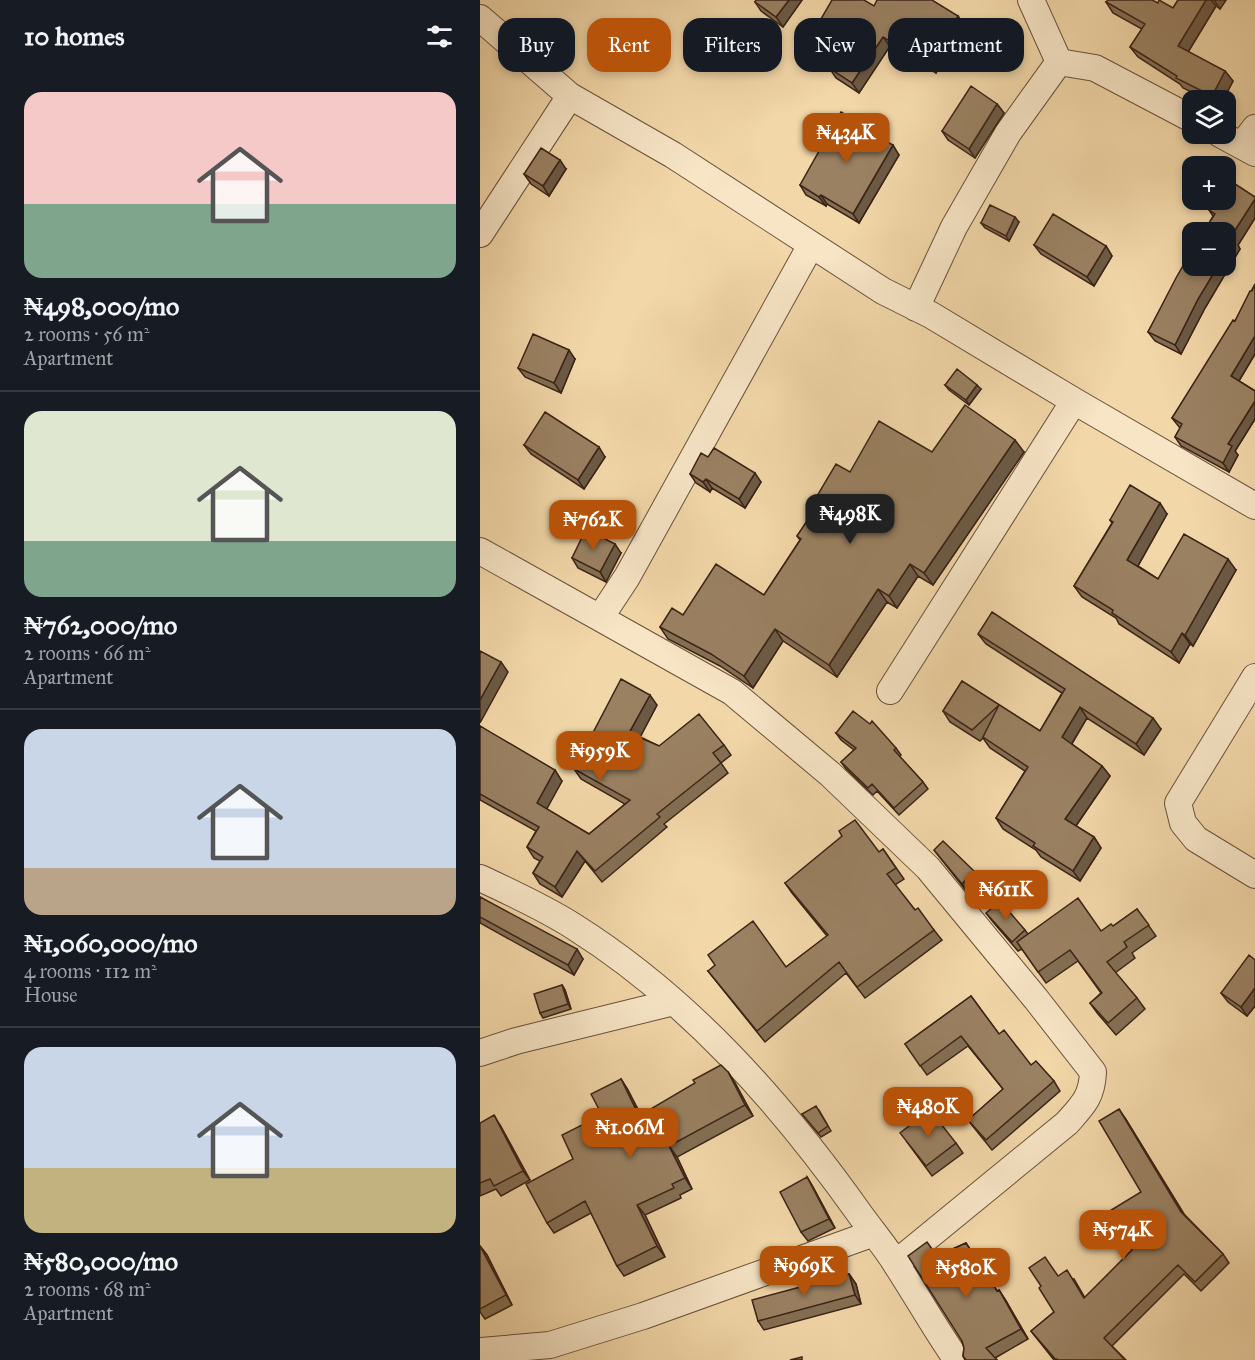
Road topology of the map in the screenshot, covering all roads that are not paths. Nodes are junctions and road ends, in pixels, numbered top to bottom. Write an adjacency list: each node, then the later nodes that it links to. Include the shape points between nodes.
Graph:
1 (1032, 0): 3 (street)
2 (480, 18): 4 (street)
3 (1059, 62): 5 (street, via 1095,68); 8 (street, via 1008,133 959,217)
4 (570, 96): 6 (street); 7 (street, via 672,155)
5 (1182, 114)
6 (480, 234)
7 (811, 245): 8 (street); 12 (street, via 627,577)
8 (916, 308): 9 (street)
9 (1074, 402): 10 (street); 14 (street)
10 (1255, 506)
11 (480, 551): 12 (street)
12 (600, 618): 20 (street, via 732,692 830,774 928,868 1093,1072 1085,1102 1067,1123)
13 (1255, 677): 15 (street, via 1178,803 1182,822 1196,839)
14 (890, 691)
15 (1255, 875)
16 (480, 878): 17 (street, via 571,924)
17 (674, 1002): 18 (street); 19 (street, via 750,1075 819,1156)
18 (480, 1053)
19 (874, 1233): 20 (street); 21 (street, via 644,1316 550,1345)
20 (896, 1263): 22 (street)
21 (480, 1351)
22 (957, 1360)

